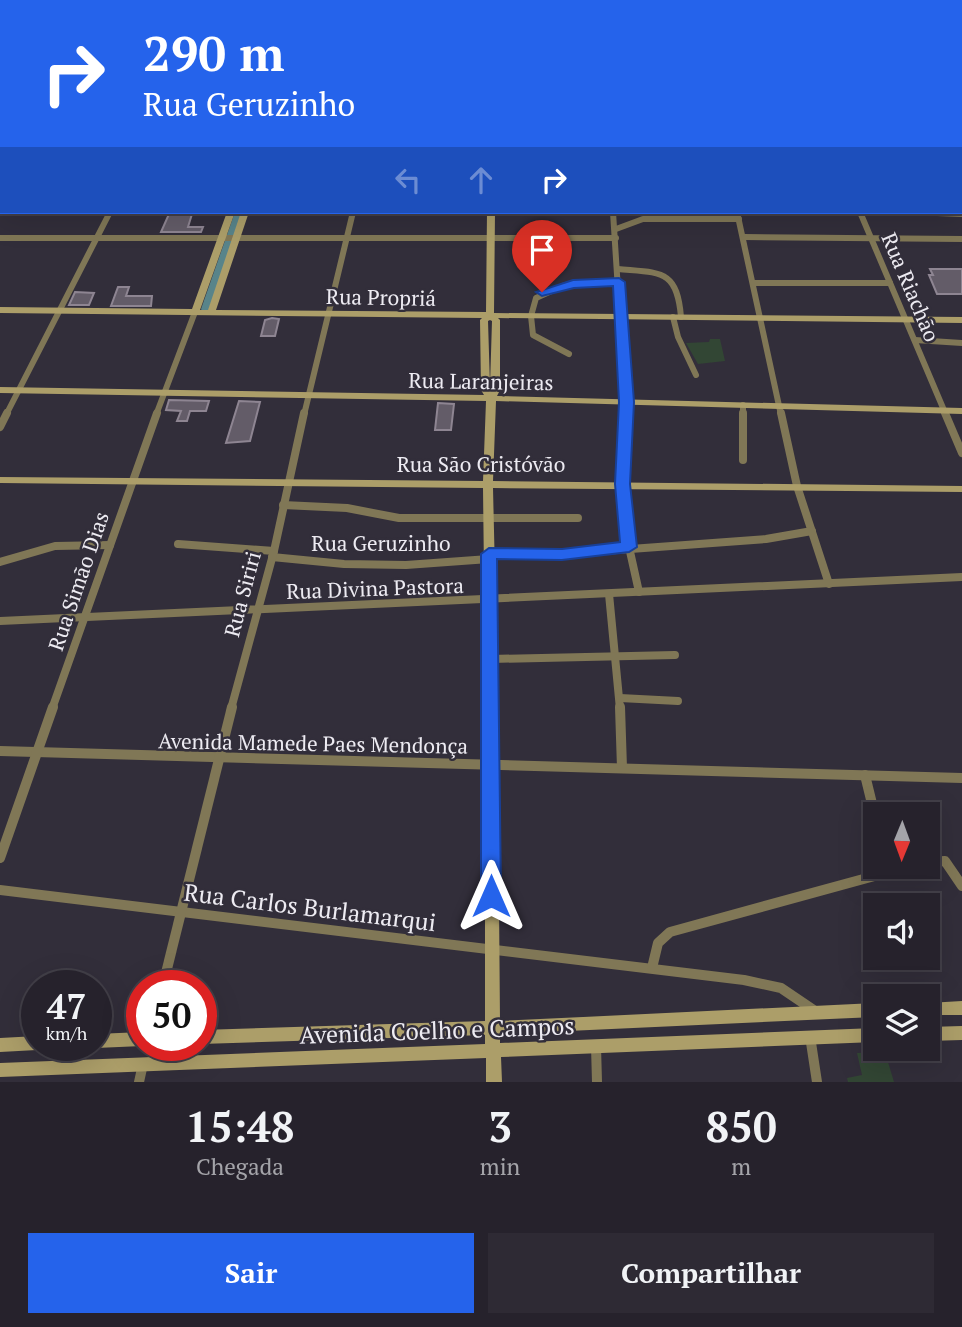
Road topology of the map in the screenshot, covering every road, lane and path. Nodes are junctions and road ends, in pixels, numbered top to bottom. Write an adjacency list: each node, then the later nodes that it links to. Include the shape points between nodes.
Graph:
1 (109, 214): 17 (street)
2 (232, 214): 14 (main road)
3 (244, 214): 14 (main road)
4 (354, 214): 15 (street, Rua Siriri)
5 (491, 214): 11 (main road)
6 (613, 214): 10 (street)
7 (738, 214): 9 (street)
8 (861, 214): 16 (street, Rua Riachão)
9 (739, 219): 10 (street, via 643,219); 12 (street)
10 (616, 234): 11 (street); 19 (street)
11 (491, 237): 15 (street); 28 (main road)
12 (744, 237): 16 (street); 21 (street)
13 (0, 238): 17 (street)
14 (228, 238): 15 (street); 17 (street); 25 (main road); 27 (main road)
15 (348, 238): 26 (street, Rua Siriri)
16 (872, 238): 18 (street); 22 (street, Rua Riachão)
17 (96, 239): 24 (street)
18 (962, 239)
19 (618, 269): 20 (street); 31 (street, via 675,283)
20 (619, 282): 29 (street, via 573,284 542,292); 30 (street)
21 (752, 283): 22 (street); 32 (street)
22 (890, 283): 33 (street, Rua Riachão)
23 (0, 310): 24 (main road, Rua Propriá)
24 (58, 311): 27 (main road, Rua Propriá); 40 (street)
25 (209, 311): 26 (main road, Rua Propriá); 27 (main road, Rua Propriá)
26 (328, 314): 28 (main road, Rua Propriá); 42 (street, Rua Siriri)
27 (194, 315): 41 (street, Rua Simão Dias)
28 (490, 316): 29 (main road, Rua Propriá); 43 (main road, via 496,320)
29 (531, 316): 30 (main road, Rua Propriá); 37 (street, via 533,335)
30 (622, 317): 31 (main road, Rua Propriá); 44 (street)
31 (677, 317): 32 (main road, Rua Propriá); 38 (street, via 678,338)
32 (761, 318): 33 (main road, Rua Propriá); 46 (street)
33 (905, 320): 34 (main road, Rua Propriá); 35 (street, Rua Riachão)
34 (962, 320)
35 (915, 340): 36 (street); 47 (street, Rua Riachão)
36 (962, 343)
37 (569, 354)
38 (696, 375)
39 (0, 390): 40 (main road, Rua Laranjeiras)
40 (19, 391): 41 (main road, Rua Laranjeiras); 49 (street)
41 (163, 393): 42 (main road, Rua Laranjeiras); 52 (street, Rua Simão Dias)
42 (307, 396): 43 (main road, Rua Laranjeiras); 54 (street, Rua Siriri)
43 (491, 399): 44 (main road, Rua Laranjeiras); 55 (main road)
44 (626, 402): 45 (main road, Rua Laranjeiras); 56 (street)
45 (743, 405): 46 (main road, Rua Laranjeiras); 51 (street)
46 (780, 406): 47 (main road, Rua Laranjeiras); 57 (street)
47 (944, 410): 48 (main road, Rua Laranjeiras); 50 (street, Rua Riachão)
48 (962, 411)
49 (0, 426)
50 (962, 453)
51 (743, 460)
52 (132, 479): 53 (main road, Rua São Cristóvão); 54 (main road, Rua São Cristóvão); 63 (street, Rua Simão Dias)
53 (0, 480)
54 (288, 482): 55 (main road, Rua São Cristóvão); 59 (street, Rua Siriri)
55 (488, 484): 56 (main road, Rua São Cristóvão); 60 (main road)
56 (622, 484): 57 (main road, Rua São Cristóvão); 65 (street)
57 (797, 486): 58 (main road, Rua São Cristóvão); 62 (street)
58 (962, 489)
59 (283, 505): 60 (street, via 347,508 399,518); 66 (street, Rua Siriri)
60 (489, 517): 61 (street); 67 (main road)
61 (578, 518)
62 (812, 531): 65 (street, Rua Geruzinho, via 751,540); 70 (street)
63 (110, 544): 68 (street, via 55,546); 75 (street, Rua Simão Dias)
64 (178, 544): 66 (street, Rua Geruzinho)
65 (629, 547): 67 (street, Rua Geruzinho); 71 (street)
66 (273, 554): 67 (street, Rua Geruzinho, via 344,564 406,565); 74 (street, Rua Siriri)
67 (489, 557): 73 (main road)
68 (0, 562)
69 (962, 577): 70 (street, Rua Divina Pastora)
70 (829, 584): 71 (street, Rua Divina Pastora)
71 (639, 592): 72 (street, Rua Divina Pastora)
72 (609, 594): 73 (street, Rua Divina Pastora); 78 (street)
73 (490, 600): 74 (street, Rua Divina Pastora); 79 (main road)
74 (258, 610): 75 (street, Rua Divina Pastora); 84 (street, Rua Siriri)
75 (85, 617): 76 (street, Rua Divina Pastora); 83 (street, Rua Simão Dias)
76 (0, 621)
77 (676, 655): 78 (street)
78 (615, 656): 79 (street); 80 (street)
79 (491, 659): 85 (main road)
80 (620, 698): 81 (street); 86 (street)
81 (678, 701)
82 (0, 751): 83 (street, Avenida Mamede Paes Mendonça)
83 (36, 752): 84 (street, Avenida Mamede Paes Mendonça); 90 (street, Rua Simão Dias)
84 (218, 759): 85 (street, Avenida Mamede Paes Mendonça); 95 (street, Rua Siriri)
85 (491, 764): 86 (street, Avenida Mamede Paes Mendonça); 96 (main road)
86 (622, 768): 87 (street, Avenida Mamede Paes Mendonça)
87 (865, 775): 88 (street, Avenida Mamede Paes Mendonça); 89 (street)
88 (962, 778)
89 (872, 802)
90 (0, 859)
91 (940, 860): 93 (street)
92 (863, 876): 97 (street, via 670,932 660,937)
93 (962, 886)
94 (0, 890): 95 (street, Rua Carlos Burlamarqui)
95 (180, 913): 96 (street, Rua Carlos Burlamarqui); 98 (street, Rua Siriri)
96 (491, 948): 97 (street, Rua Carlos Burlamarqui); 103 (main road)
97 (652, 968): 102 (street, Rua Carlos Burlamarqui, via 772,985)
98 (167, 970)
99 (962, 1008): 100 (main road)
100 (940, 1009)
101 (863, 1010): 102 (main road, Avenida Coelho e Campos)
102 (816, 1011): 103 (main road, Avenida Coelho e Campos)
103 (491, 1028): 108 (main road, Avenida Coelho e Campos); 112 (main road)
104 (962, 1033): 105 (main road)
105 (940, 1034)
106 (863, 1035): 107 (main road, Avenida Coelho e Campos)
107 (810, 1036): 111 (main road, Avenida Coelho e Campos); 118 (street)
108 (217, 1037)
109 (21, 1044): 110 (main road)
110 (0, 1045)
111 (596, 1046): 112 (main road, Avenida Coelho e Campos); 117 (street)
112 (494, 1051): 113 (main road, Avenida Coelho e Campos); 116 (main road)
113 (143, 1064): 114 (main road, Avenida Coelho e Campos); 115 (street)
114 (0, 1070)
115 (139, 1082)
116 (494, 1082)
117 (597, 1082)
118 (817, 1082)

